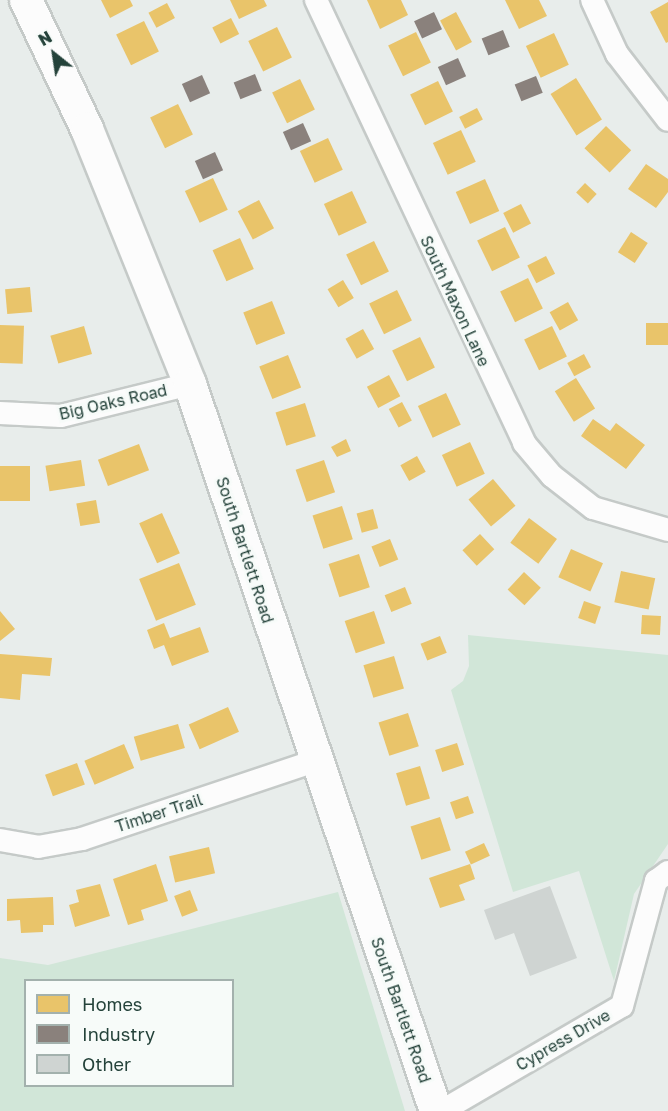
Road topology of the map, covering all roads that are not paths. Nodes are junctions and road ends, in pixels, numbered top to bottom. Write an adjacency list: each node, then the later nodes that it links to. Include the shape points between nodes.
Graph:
1 (26, 0): 5 (main road, South Bartlett Road, via 87,129)
2 (316, 0): 7 (street, South Maxon Lane, via 524,444 552,476 593,508)
3 (592, 0): 4 (street, via 617,54)
4 (668, 120)
5 (190, 384): 6 (street, Big Oaks Road, via 61,416); 8 (main road, South Bartlett Road)
6 (0, 413)
7 (668, 530)
8 (315, 761): 9 (street, Timber Trail, via 82,838 38,847); 11 (main road, South Bartlett Road)
9 (0, 840)
10 (668, 872): 12 (street, Cypress Drive, via 656,881 622,1006)
11 (436, 1111)
12 (442, 1111)

